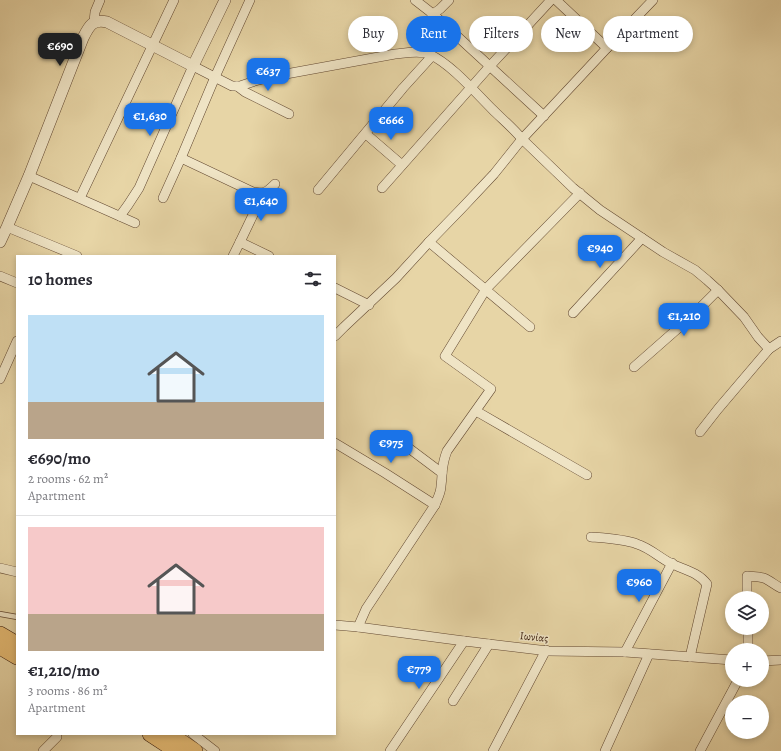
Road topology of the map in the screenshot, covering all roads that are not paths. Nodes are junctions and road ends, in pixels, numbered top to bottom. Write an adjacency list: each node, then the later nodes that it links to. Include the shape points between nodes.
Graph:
1 (100, 0): 12 (street)
2 (174, 0): 14 (street)
3 (225, 0): 17 (street)
4 (250, 0): 19 (street)
5 (415, 0): 10 (street)
6 (449, 0): 10 (street)
7 (551, 0): 18 (street)
8 (556, 0): 13 (street)
9 (653, 0): 11 (street)
10 (433, 14): 16 (street, via 427,29); 18 (street)
11 (638, 16)
12 (94, 22): 14 (street, via 107,22); 28 (street, via 84,38)
13 (603, 44)
14 (153, 46): 17 (street); 34 (street)
15 (603, 52): 23 (street)
16 (430, 55): 20 (street, via 413,52 395,54 275,76); 21 (street); 24 (street)
17 (192, 66): 19 (street); 36 (street, via 139,188)
18 (490, 66): 21 (street); 23 (street)
19 (215, 77): 20 (street); 26 (street)
20 (237, 86): 22 (street)
21 (471, 88): 25 (street); 27 (street)
22 (289, 114)
23 (544, 116): 25 (street)
24 (366, 134): 27 (street); 31 (street)
25 (522, 139): 32 (street); 42 (street, via 478,191)
26 (181, 158): 33 (street, via 253,192); 35 (street)
27 (402, 165): 30 (street)
28 (29, 176): 34 (street); 38 (street)
29 (276, 184): 33 (street)
30 (382, 188)
31 (318, 190)
32 (580, 193): 39 (street, via 605,214); 49 (street)
33 (263, 194): 41 (street)
34 (80, 198): 36 (street)
35 (163, 198)
36 (120, 216): 37 (street)
37 (135, 223)
38 (7, 227): 40 (street); 43 (street)
39 (642, 238): 50 (street, via 695,270); 52 (street)
40 (0, 242)
41 (240, 242): 44 (street); 45 (street)
42 (429, 242): 49 (street); 51 (street)
43 (75, 255)
44 (234, 255)
45 (267, 255)
46 (0, 276): 47 (street)
47 (16, 283)
48 (336, 288): 51 (street)
49 (486, 290): 53 (street); 60 (street, via 445,356 491,389)
50 (718, 290): 57 (street, via 744,317); 58 (street)
51 (369, 304): 54 (street)
52 (573, 313)
53 (530, 326)
54 (336, 335)
55 (781, 341): 57 (street)
56 (16, 343): 59 (street)
57 (769, 349): 61 (street)
58 (634, 367)
59 (0, 379)
60 (476, 411): 64 (street, via 447,451); 65 (street)
61 (700, 432)
62 (391, 436): 64 (street)
63 (336, 444): 66 (street)
64 (442, 473): 66 (street, via 442,488)
65 (587, 475)
66 (435, 505): 76 (street, via 366,609)
67 (591, 537): 68 (street, via 637,543)
68 (672, 563): 83 (street); 86 (street, via 693,572 707,584)
69 (0, 568): 70 (street)
70 (16, 572)
71 (781, 588): 72 (street, via 766,579 747,576)
72 (747, 591)
73 (0, 614): 74 (lane)
74 (16, 617)
75 (336, 625): 76 (street, Ιωνίας)
76 (358, 627): 78 (street, Ιωνίας)
77 (0, 634): 79 (highway)
78 (464, 641): 80 (street, Ιωνίας); 100 (street)
79 (16, 643)
80 (489, 644): 82 (street, Ιωνίας); 91 (street)
81 (0, 647): 85 (highway)
82 (546, 650): 83 (street, Ιωνίας); 101 (street)
83 (625, 652): 84 (street, Ιωνίας)
84 (649, 654): 86 (street, Ιωνίας); 102 (street)
85 (16, 656)
86 (690, 657): 87 (street, Ιωνίας)
87 (725, 660)
88 (781, 660): 89 (street)
89 (769, 661)
90 (734, 687): 103 (street)
91 (453, 701)
92 (152, 735): 98 (highway)
93 (172, 735): 96 (highway)
94 (194, 735): 96 (street)
95 (57, 737): 97 (street)
96 (200, 748): 99 (street)
97 (43, 751)
98 (176, 751)
99 (215, 751)
100 (390, 751)
101 (493, 751)
102 (606, 751)
103 (700, 751)

